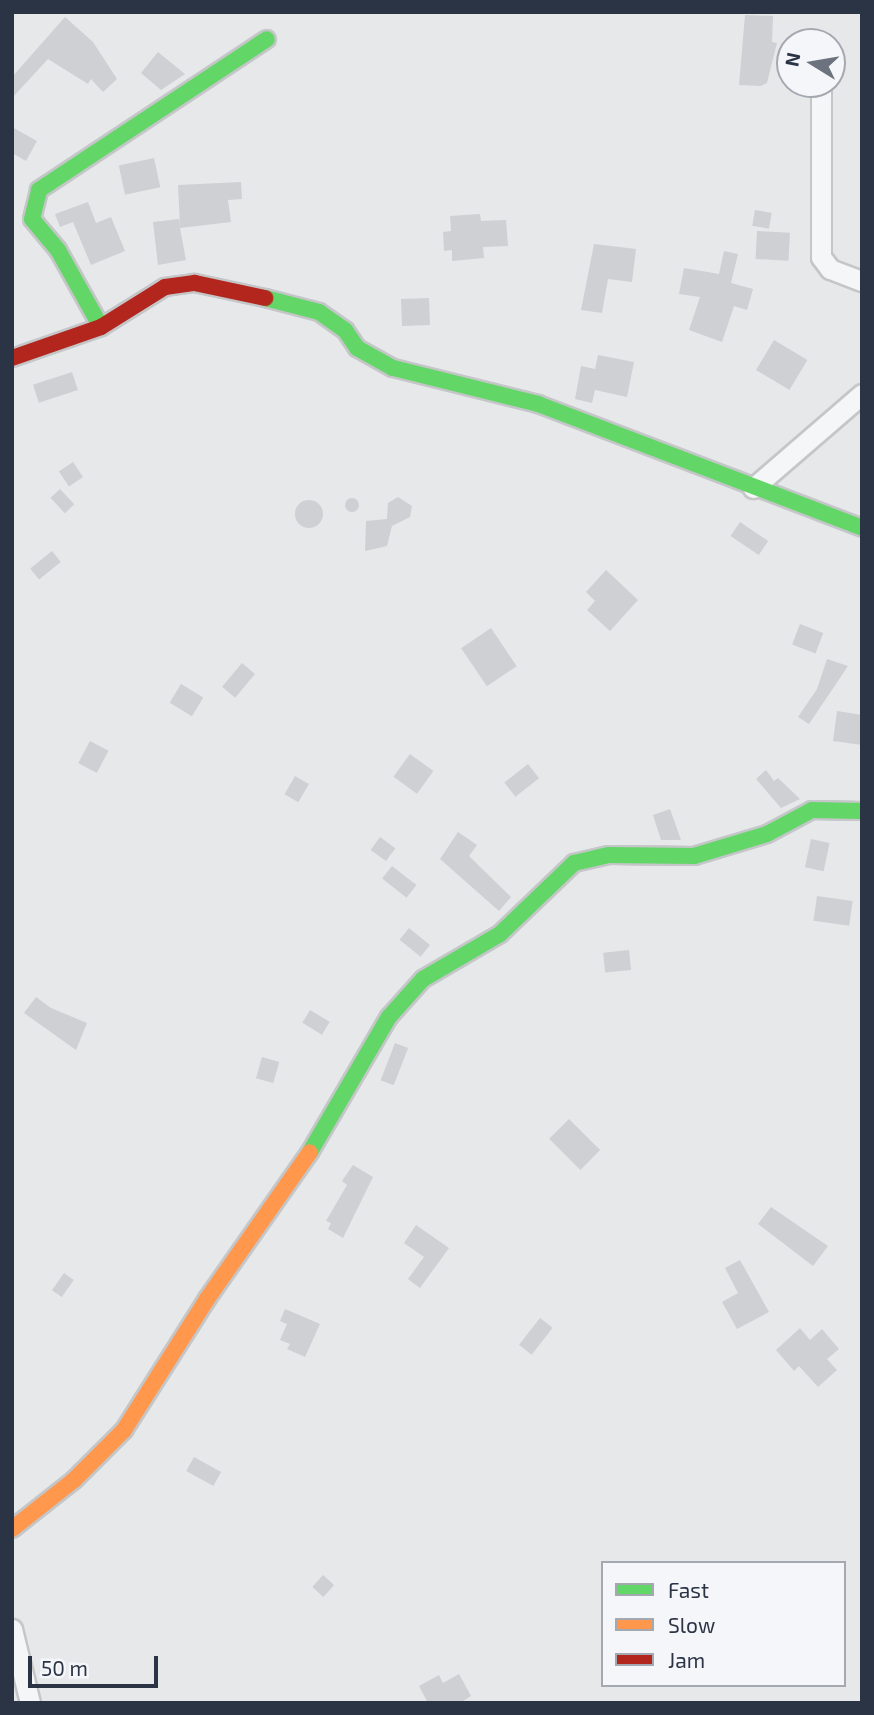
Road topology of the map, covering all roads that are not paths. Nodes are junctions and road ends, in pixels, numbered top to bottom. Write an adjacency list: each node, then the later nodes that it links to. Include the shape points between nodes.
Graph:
1 (267, 39): 4 (street, via 39,190 32,219 58,250)
2 (821, 98): 3 (street, via 821,257 830,269)
3 (862, 281)
4 (102, 327): 5 (street); 7 (street, via 164,287 195,283 287,303 319,312 345,330 357,348 393,368 498,391 689,459)
5 (12, 358)
6 (862, 394): 7 (street)
7 (753, 488): 8 (street)
8 (862, 528)
9 (862, 811): 10 (street, via 812,810 767,834 694,856 609,855 574,863 500,934 423,979 389,1017 290,1185 207,1299 124,1430 74,1480)
10 (12, 1529)
11 (12, 1629): 12 (street)
12 (30, 1703)

